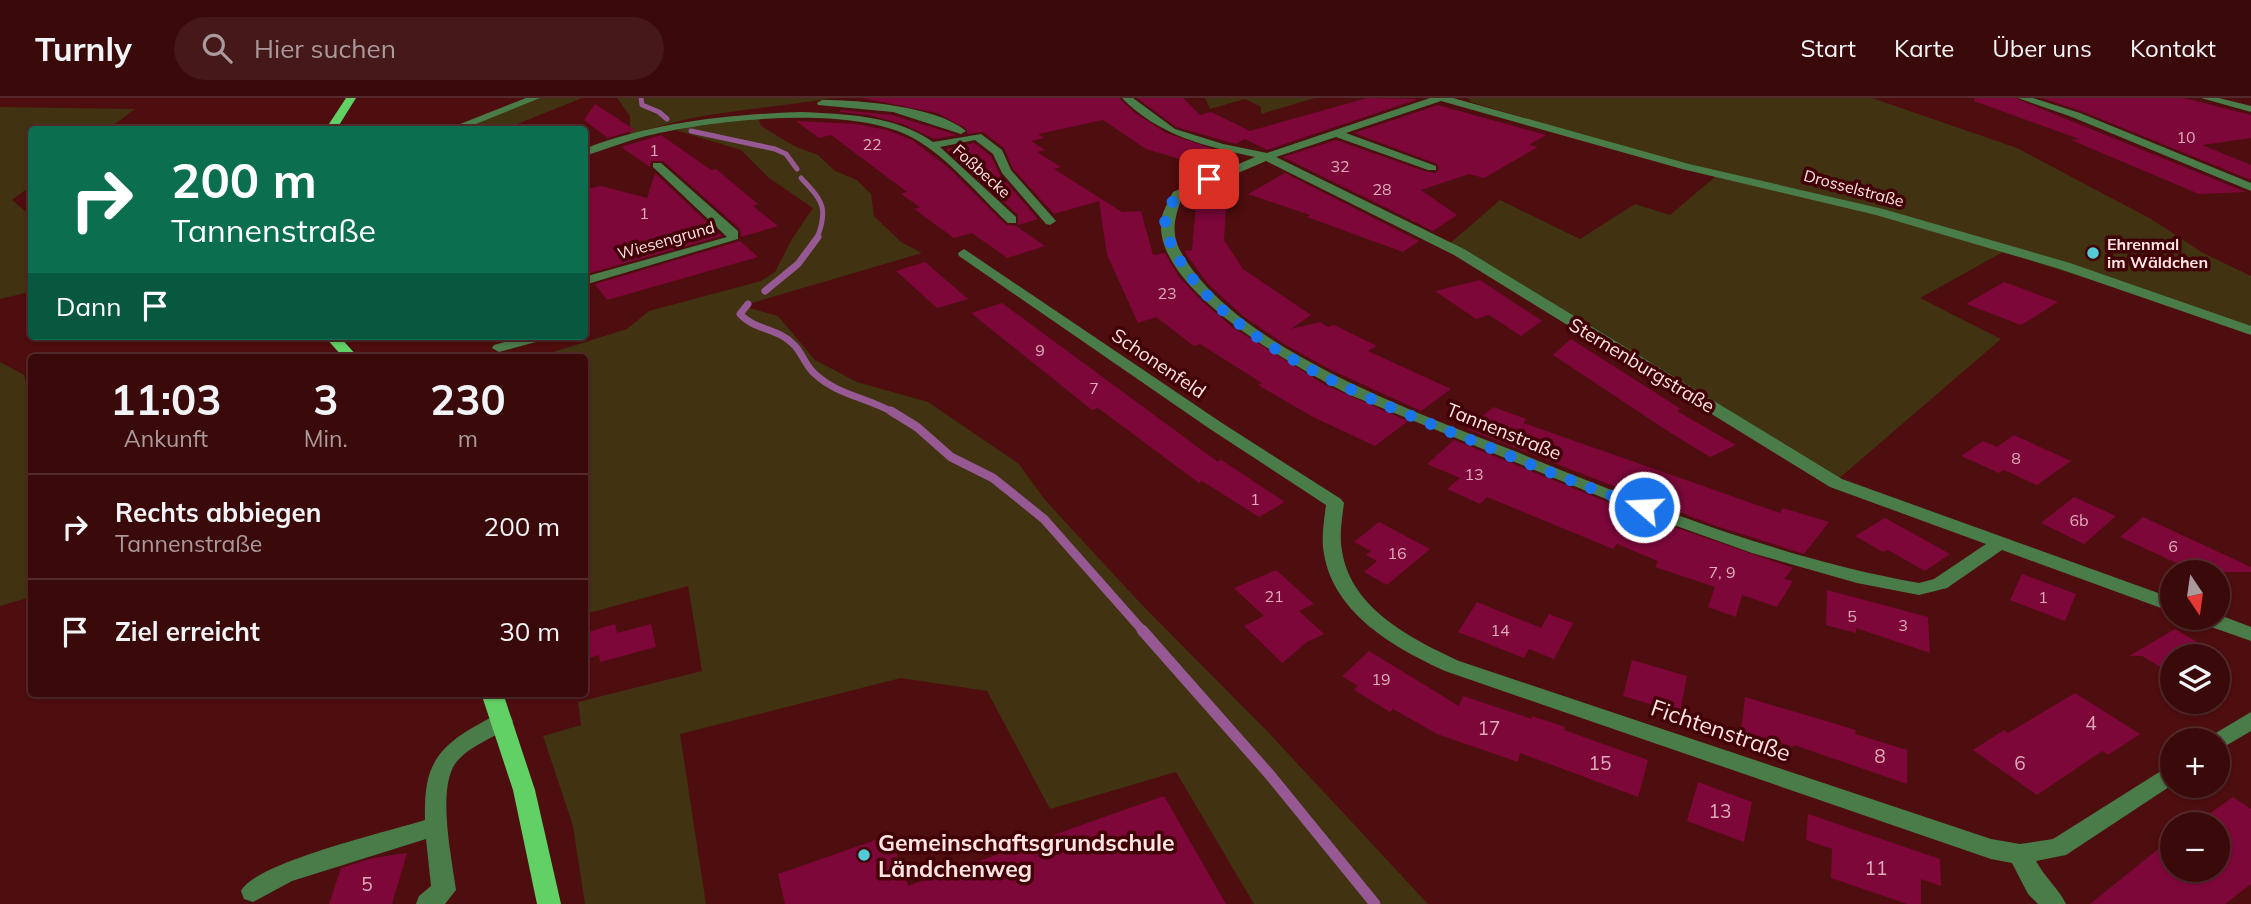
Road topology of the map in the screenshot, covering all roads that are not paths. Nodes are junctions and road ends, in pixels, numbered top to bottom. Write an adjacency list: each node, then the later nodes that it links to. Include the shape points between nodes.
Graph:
1 (351, 98): 9 (main road)
2 (535, 98): 10 (street)
3 (1127, 98): 15 (street, Sternenburgstraße, via 1171,131)
4 (1441, 98): 12 (street, Tannenstraße); 23 (street, Drosselstraße, via 1686,167 1879,212 2065,267)
5 (2023, 98): 18 (street)
6 (2206, 98): 7 (street)
7 (2251, 109)
8 (795, 110): 11 (street, Foßbecke, via 819,103 851,102 931,117); 13 (street, Foßbecke, via 891,123); 14 (street, Foßbecke, via 697,121)
9 (333, 126)
10 (461, 126)
11 (961, 131)
12 (1338, 134): 15 (street, Tannenstraße); 17 (street)
13 (930, 146): 19 (street, Foßbecke); 20 (street, Foßbecke, via 978,136 998,152 1006,171)
14 (588, 152)
15 (1263, 156): 29 (street, Sternenburgstraße, via 1459,252 1836,483); 29 (street, Tannenstraße, via 1177,195 1165,222 1169,241 1190,278 1219,306 1260,338 1335,381 1593,490 1796,560 1888,584 1919,589 1940,584)
16 (657, 165): 22 (street, Wiesengrund, via 734,234 732,239)
17 (1432, 167)
18 (2251, 187)
19 (1012, 220)
20 (1050, 221)
21 (964, 253): 28 (street, Schonenfeld)
22 (588, 280)
23 (2251, 331)
24 (335, 340): 27 (main road)
25 (527, 340): 26 (street)
26 (499, 348)
27 (348, 354)
28 (1335, 503): 39 (street, Fichtenstraße, via 1334,561 1346,587 1369,616 1410,648 1720,758 1991,849)
29 (2001, 542): 30 (street, Sternenburgstraße)
30 (2160, 601)
31 (2230, 626): 32 (street)
32 (2251, 634)
33 (493, 697): 35 (main road)
34 (2251, 720): 36 (street)
35 (502, 721): 38 (street, via 449,756 436,794); 42 (main road, via 536,834)
36 (2230, 734)
37 (2160, 781): 39 (street, Fichtenstraße, via 2058,848)
38 (437, 826): 40 (street, via 285,873); 41 (street, via 444,890)
39 (2020, 854): 43 (street, via 2037,887)
40 (253, 891)
41 (428, 904)
42 (549, 904)
43 (2054, 904)

